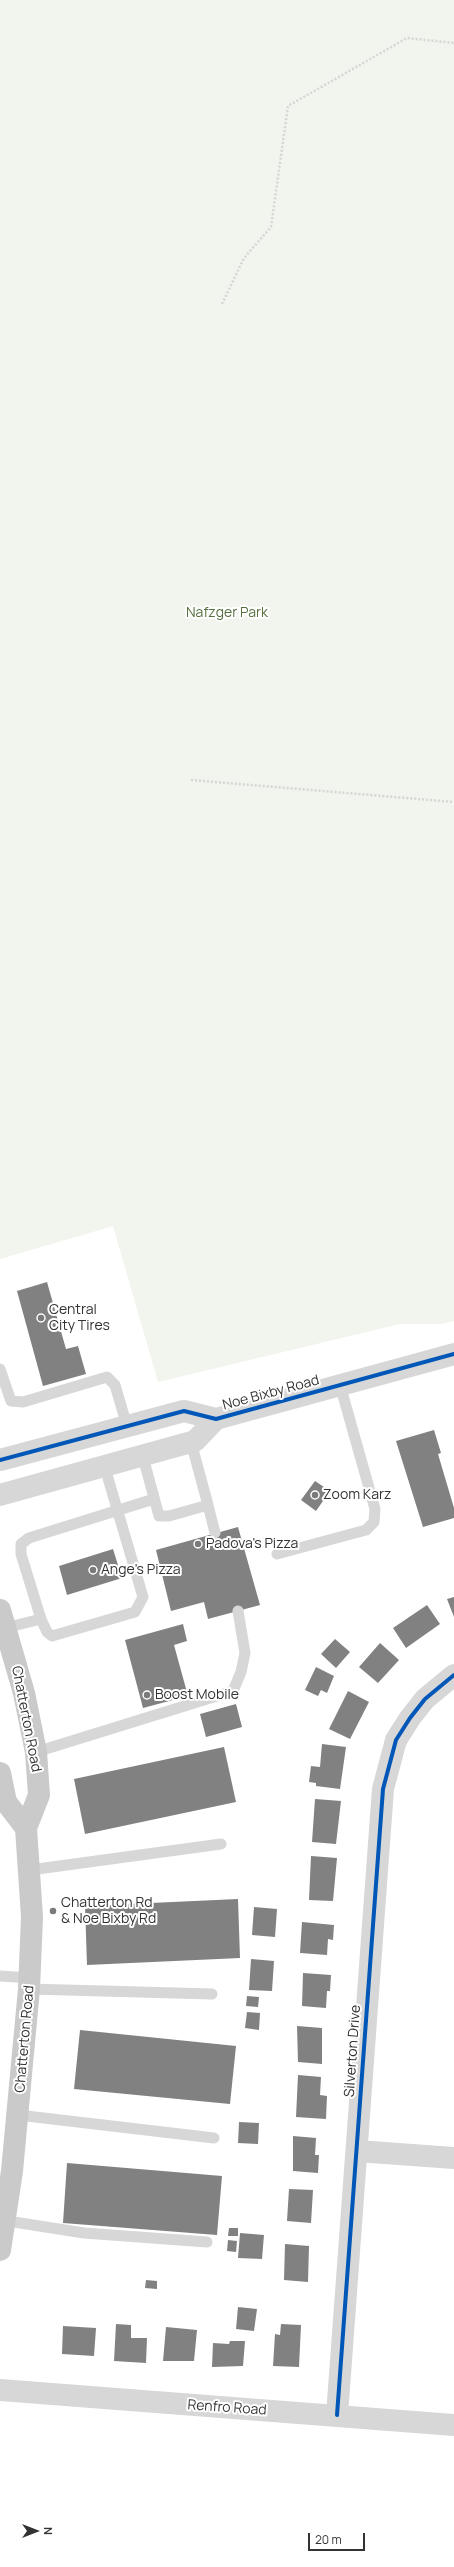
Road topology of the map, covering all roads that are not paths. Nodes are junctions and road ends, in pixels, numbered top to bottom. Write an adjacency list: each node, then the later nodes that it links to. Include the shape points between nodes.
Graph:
1 (454, 1354): 3 (street, Noe Bixby Road)
2 (0, 1369): 5 (lane, via 11,1401 23,1402 107,1378 115,1385)
3 (340, 1385): 4 (street, Noe Bixby Road); 15 (lane, via 375,1509 374,1522 366,1530)
4 (216, 1419): 5 (street, Noe Bixby Road, via 184,1411); 6 (street, Noe Bixby Road)
5 (127, 1426): 8 (street, Noe Bixby Road)
6 (191, 1442): 7 (street, Noe Bixby Road); 12 (lane)
7 (143, 1457): 9 (street, Noe Bixby Road); 11 (lane)
8 (0, 1460)
9 (105, 1468): 10 (street, Noe Bixby Road); 13 (lane)
10 (0, 1496)
11 (154, 1499): 12 (lane, via 159,1516 169,1516); 13 (lane)
12 (208, 1505): 14 (lane)
13 (118, 1510): 18 (lane, via 29,1538 21,1544 21,1554); 18 (lane, via 143,1597 135,1612 52,1636 47,1632)
14 (216, 1533)
15 (276, 1554)
16 (238, 1611): 20 (lane, via 245,1653 241,1672 232,1691)
17 (3, 1619): 18 (lane); 20 (main road, Chatterton Road, via 24,1693)
18 (41, 1619)
19 (454, 1675): 30 (street, Silverton Drive, via 425,1699 396,1740 383,1789)
20 (36, 1752): 22 (main road, Chatterton Road, via 40,1795)
21 (0, 1773): 22 (main road, via 6,1802)
22 (26, 1828): 24 (main road, Chatterton Road)
23 (222, 1844): 24 (lane)
24 (30, 1870): 26 (main road, Chatterton Road)
25 (0, 1976): 26 (lane)
26 (30, 1984): 27 (lane); 28 (main road, Chatterton Road)
27 (212, 1994)
28 (18, 2115): 29 (lane); 32 (main road, Chatterton Road)
29 (214, 2138)
30 (357, 2150): 31 (street); 36 (street, Silverton Drive)
31 (454, 2158)
32 (2, 2220): 33 (lane, via 84,2233); 34 (main road, Chatterton Road)
33 (207, 2242)
34 (0, 2250)
35 (0, 2390): 36 (street, Renfro Road)
36 (337, 2415): 37 (street, Renfro Road)
37 (454, 2424)

